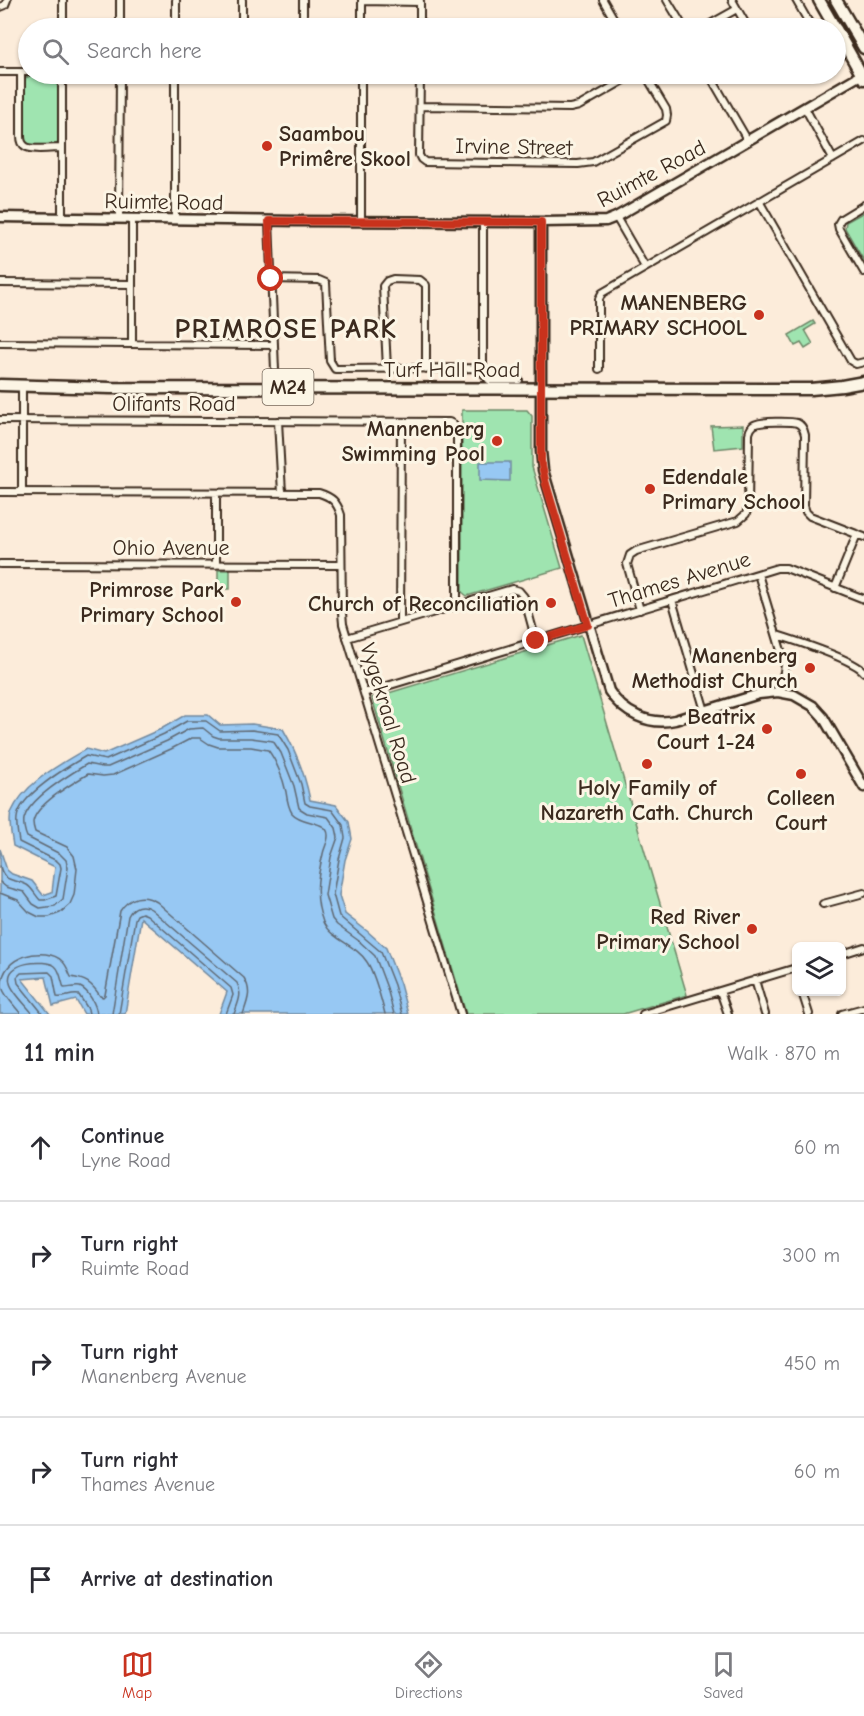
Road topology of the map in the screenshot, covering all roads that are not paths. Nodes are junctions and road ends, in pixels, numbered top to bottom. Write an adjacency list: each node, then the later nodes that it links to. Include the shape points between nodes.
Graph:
1 (7, 0): 15 (street)
2 (63, 0): 17 (street)
3 (120, 0): 18 (street)
4 (176, 0): 19 (street)
5 (242, 0): 20 (street)
6 (303, 0): 21 (street)
7 (603, 0): 24 (street)
8 (667, 0): 25 (street)
9 (732, 0): 16 (street)
10 (796, 0): 28 (street)
11 (819, 0): 29 (main road)
12 (836, 0): 31 (main road)
13 (362, 1): 14 (street); 22 (street)
14 (420, 1): 23 (street)
15 (0, 7)
16 (737, 9): 26 (street); 27 (street)
17 (63, 18)
18 (120, 18)
19 (176, 18)
20 (242, 18)
21 (303, 18)
22 (362, 18)
23 (420, 18)
24 (613, 18)
25 (678, 18)
26 (721, 18)
27 (742, 18)
28 (806, 18)
29 (829, 18)
30 (846, 47): 34 (main road)
31 (864, 48)
32 (0, 72): 33 (street)
33 (18, 72)
34 (863, 76): 45 (street, Ruimte Road)
35 (21, 84): 48 (street, via 23,144 27,148)
36 (62, 84): 48 (street)
37 (120, 84): 55 (street)
38 (176, 84): 57 (street)
39 (361, 84): 59 (street)
40 (420, 84): 44 (street, Irvine Street)
41 (617, 84): 44 (street, via 575,108)
42 (651, 84): 44 (street, Irvine Street, via 666,111 666,121 586,164 424,162 419,155)
43 (716, 84): 46 (street)
44 (420, 106)
45 (805, 108): 46 (street, Ruimte Road); 49 (street)
46 (748, 141): 53 (street, Ruimte Road)
47 (864, 141): 49 (street)
48 (62, 148): 54 (street)
49 (833, 159): 50 (street)
50 (759, 201): 62 (street); 70 (street, via 851,361)
51 (864, 205): 63 (street, via 838,224)
52 (0, 217): 54 (street, Ruimte Road)
53 (616, 217): 61 (street, Ruimte Road, via 600,222); 62 (street)
54 (62, 218): 55 (street, Ruimte Road)
55 (119, 218): 56 (street, Ruimte Road)
56 (132, 219): 57 (street, Ruimte Road); 66 (street)
57 (175, 219): 58 (street, Ruimte Road)
58 (269, 221): 59 (street, Ruimte Road); 64 (street)
59 (361, 221): 60 (street, Ruimte Road)
60 (483, 222): 61 (street, Ruimte Road); 71 (street, via 483,363)
61 (541, 222): 80 (street)
62 (645, 267): 74 (street, via 600,296)
63 (864, 272)
64 (271, 279): 69 (street); 72 (street, via 326,283 330,361 335,369)
65 (0, 283): 66 (street)
66 (132, 284): 68 (street)
67 (0, 343): 68 (street)
68 (132, 344): 69 (street)
69 (274, 345): 75 (street)
70 (864, 362)
71 (479, 368): 73 (street); 76 (street, via 489,380)
72 (387, 369): 73 (street); 73 (street, via 383,287 393,279 422,280 426,285)
73 (426, 369)
74 (599, 369)
75 (275, 370)
76 (519, 380)
77 (864, 382): 80 (main road, Turf Hall Road / M24, via 811,389)
78 (0, 385): 79 (main road, Turf Hall Road / M24)
79 (22, 388): 80 (main road, Turf Hall Road / M24); 81 (main road, Turf Hall Road / M24); 83 (street)
80 (542, 389): 102 (street, via 544,477)
81 (0, 391)
82 (0, 420): 83 (street, Olifants Road)
83 (22, 421): 84 (street, Olifants Road); 87 (street)
84 (278, 421): 85 (street, Olifants Road); 89 (street)
85 (401, 422): 99 (street, Olifants Road, via 445,421 453,424 457,432); 101 (street)
86 (0, 492): 87 (street, Vygekraal Road)
87 (22, 492): 88 (street, Vygekraal Road)
88 (216, 493): 89 (street, Vygekraal Road); 93 (street)
89 (282, 493): 94 (street, Vygekraal Road, via 319,493 335,501 341,515)
90 (857, 534): 91 (street); 96 (street); 100 (street, via 810,516 805,509 802,427 792,422 756,424 749,434 746,514 630,555 627,564)
91 (864, 537)
92 (0, 564): 93 (street, Ohio Avenue)
93 (216, 565): 94 (street, Ohio Avenue)
94 (341, 565): 104 (street, Vygekraal Road, via 342,618)
95 (758, 574): 96 (street, Thames Avenue, via 786,568); 98 (street, Thames Avenue); 103 (street)
96 (835, 588): 97 (street, Thames Avenue)
97 (864, 599)
98 (672, 600): 100 (street, Thames Avenue); 109 (street)
99 (457, 605): 101 (street); 105 (street, via 516,590 524,597)
100 (640, 610): 102 (street, Thames Avenue)
101 (400, 622): 104 (street)
102 (588, 625): 105 (street, Thames Avenue); 109 (street, via 607,686 623,708 660,722)
103 (777, 635): 106 (street, via 858,666); 108 (street, via 785,664)
104 (347, 638): 107 (street, Vygekraal Road)
105 (536, 641): 107 (street, Thames Avenue)
106 (864, 672)
107 (364, 693): 121 (street, Vygekraal Road)
108 (778, 693): 109 (street, via 759,694); 110 (street, via 800,698 818,711)
109 (705, 711)
110 (864, 787)
111 (864, 893): 112 (street)
112 (823, 904)
113 (864, 947): 114 (street)
114 (846, 953)
115 (792, 970): 116 (street)
116 (756, 980): 117 (street); 125 (street)
117 (720, 991): 119 (street); 124 (street)
118 (803, 996): 126 (street)
119 (669, 1006): 122 (street); 123 (street)
120 (864, 1008): 127 (street)
121 (461, 1014)
122 (643, 1014)
123 (672, 1014)
124 (728, 1014)
125 (765, 1014)
126 (809, 1014)
127 (842, 1014)

